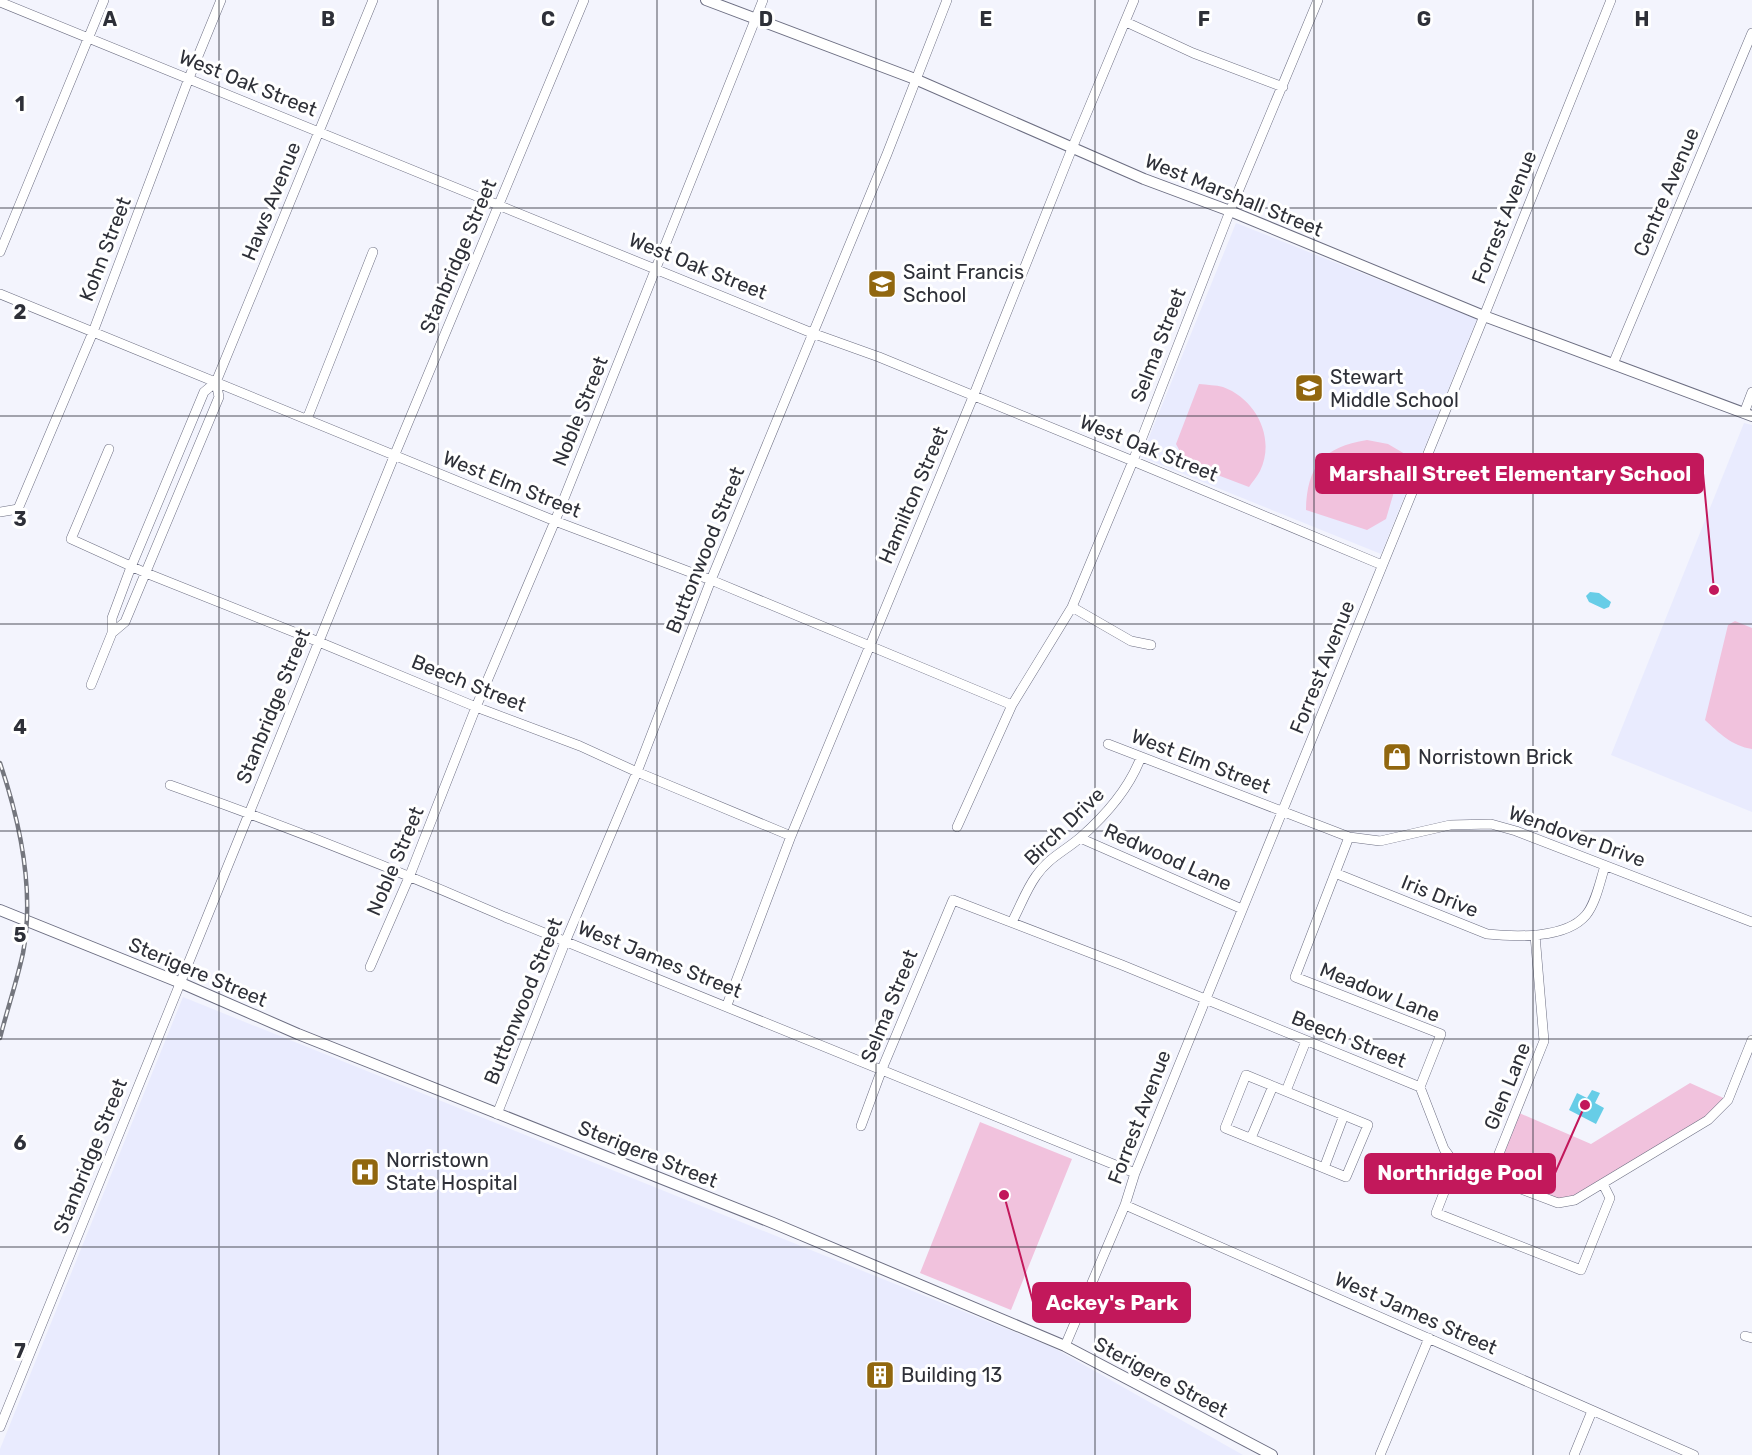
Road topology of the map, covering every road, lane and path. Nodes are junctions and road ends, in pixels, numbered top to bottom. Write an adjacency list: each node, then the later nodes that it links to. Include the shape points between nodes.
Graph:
1 (104, 0): 15 (street)
2 (221, 0): 16 (street, Kohn Street)
3 (373, 0): 19 (street, Haws Avenue)
4 (584, 0): 21 (street, Stanbridge Street)
5 (706, 0): 12 (street, West Marshall Street)
6 (763, 0): 12 (street, Noble Street)
7 (947, 0): 17 (street, Buttonwood Street)
8 (1134, 0): 13 (street, Hamilton Street)
9 (1318, 0): 18 (street, Selma Street)
10 (1611, 0): 27 (street, Forrest Avenue)
11 (0, 2): 15 (street, West Oak Street)
12 (756, 19): 17 (street, West Marshall Street); 25 (street, Noble Street)
13 (1126, 22): 18 (street, via 1193,53); 20 (street, Hamilton Street)
14 (1752, 33): 30 (street, Centre Avenue)
15 (89, 39): 16 (street, West Oak Street); 23 (street)
16 (189, 78): 19 (street, West Oak Street); 28 (street, Kohn Street)
17 (915, 79): 20 (street, West Marshall Street); 29 (street, Buttonwood Street)
18 (1283, 87): 22 (street, Selma Street)
19 (318, 131): 21 (street, West Oak Street); 31 (street, Haws Avenue)
20 (1073, 146): 22 (street, West Marshall Street, via 1144,179); 33 (street, Hamilton Street)
21 (498, 206): 25 (street, West Oak Street); 37 (street, Stanbridge Street)
22 (1230, 211): 27 (street, West Marshall Street); 38 (street, Selma Street)
23 (0, 252)
24 (373, 252): 35 (street)
25 (656, 269): 29 (street, West Oak Street); 42 (street, Noble Street)
26 (0, 294): 28 (street, West Elm Street)
27 (1484, 316): 30 (street, West Marshall Street); 43 (street, Forrest Avenue)
28 (93, 332): 31 (street, West Elm Street); 41 (street, Kohn Street, via 18,509)
29 (812, 333): 33 (street, West Oak Street); 46 (street, Buttonwood Street)
30 (1613, 364): 34 (street, West Marshall Street)
31 (216, 382): 35 (street, West Elm Street); 39 (street, Haws Avenue, via 204,392); 40 (street, Haws Avenue, via 219,397)
32 (1752, 392): 34 (street)
33 (973, 397): 38 (street, West Oak Street); 51 (street, Hamilton Street)
34 (1748, 414)
35 (307, 419): 37 (street, West Elm Street)
36 (109, 449): 44 (street, Beech Street, via 71,539)
37 (394, 454): 42 (street, West Elm Street); 49 (street, Stanbridge Street)
38 (1133, 460): 43 (street, West Oak Street); 47 (street, Selma Street)
39 (172, 467): 40 (street); 44 (street, Haws Avenue)
40 (187, 473): 45 (street, Haws Avenue)
41 (0, 512)
42 (555, 521): 46 (street, West Elm Street); 54 (street, Noble Street)
43 (1382, 565): 59 (street, Forrest Avenue)
44 (131, 567): 45 (street, Beech Street); 48 (street, Haws Avenue, via 112,618)
45 (146, 573): 48 (street, Haws Avenue, via 125,622); 49 (street, Beech Street)
46 (711, 580): 51 (street, West Elm Street); 57 (street, Buttonwood Street)
47 (1072, 607): 50 (street, via 1131,641); 53 (street, Selma Street)
48 (112, 633): 52 (street, Haws Avenue)
49 (319, 642): 54 (street, Beech Street); 60 (street, Stanbridge Street)
50 (1151, 645)
51 (870, 646): 53 (street, West Elm Street); 62 (street, Hamilton Street)
52 (91, 685)
53 (1012, 705): 61 (street, Selma Street)
54 (476, 708): 57 (street, Beech Street, via 580,746); 67 (street, Noble Street)
55 (1108, 744): 56 (street, West Elm Street)
56 (1142, 757): 59 (street, West Elm Street); 64 (street, Birch Drive, via 1121,796)
57 (637, 772): 62 (street, Beech Street); 74 (street, Buttonwood Street)
58 (170, 786): 60 (street, West James Street)
59 (1281, 812): 63 (street, Wendover Drive); 69 (street, Forrest Avenue)
60 (249, 813): 67 (street, West James Street); 76 (street, Stanbridge Street)
61 (957, 827)
62 (792, 836): 78 (street, Hamilton Street)
63 (1349, 837): 65 (street, Wendover Drive, via 1380,841 1450,825 1491,825); 66 (street, Meadow Lane)
64 (1080, 838): 69 (street, Redwood Lane); 71 (street, Birch Drive, via 1056,854 1036,876)
65 (1605, 866): 72 (street, Wendover Drive); 73 (street, Iris Drive, via 1586,915 1554,933)
66 (1335, 873): 73 (street, Iris Drive, via 1487,934); 83 (street, Meadow Lane, via 1295,977 1441,1034)
67 (410, 875): 74 (street, West James Street); 75 (street, Noble Street)
68 (953, 900): 71 (street, Beech Street); 81 (street, Selma Street)
69 (1242, 909): 77 (street, Forrest Avenue)
70 (0, 910): 76 (street, Sterigere Street)
71 (1012, 922): 77 (street, Beech Street)
72 (1752, 922)
73 (1535, 935): 92 (street, Glen Lane, via 1544,1041)
74 (566, 940): 78 (street, West James Street); 85 (street, Buttonwood Street)
75 (370, 967)
76 (181, 983): 85 (street, Sterigere Street); 98 (street, Stanbridge Street)
77 (1205, 1000): 80 (street, Beech Street); 91 (street, Forrest Avenue)
78 (727, 1005): 81 (street, West James Street)
79 (1752, 1040): 93 (street, via 1728,1100 1708,1120)
80 (1306, 1041): 83 (street, Beech Street); 84 (street)
81 (882, 1069): 87 (street, Selma Street); 91 (street, West James Street)
82 (1273, 1086): 84 (street); 88 (street); 88 (street, via 1246,1075 1225,1128)
83 (1420, 1087): 89 (street, Beech Street, via 1444,1149)
84 (1286, 1091): 86 (street)
85 (497, 1114): 96 (street, Sterigere Street, via 773,1223)
86 (1344, 1115): 90 (street); 90 (street, via 1368,1125 1346,1177)
87 (861, 1126)
88 (1251, 1138): 90 (street)
89 (1455, 1164): 92 (street); 93 (street, via 1436,1213 1581,1270 1610,1198)
90 (1324, 1168)
91 (1134, 1173): 94 (street, Forrest Avenue)
92 (1490, 1176): 93 (street, via 1558,1203 1575,1200)
93 (1603, 1184)
94 (1125, 1205): 95 (street, West James Street); 96 (street, Forrest Avenue)
95 (1429, 1338): 97 (street, West James Street); 100 (street)
96 (1065, 1347): 99 (street, Sterigere Street)
97 (1592, 1411): 101 (street); 102 (street, West James Street)
98 (0, 1426)
99 (1272, 1455)
100 (1380, 1455)
101 (1574, 1455)
102 (1694, 1455)

